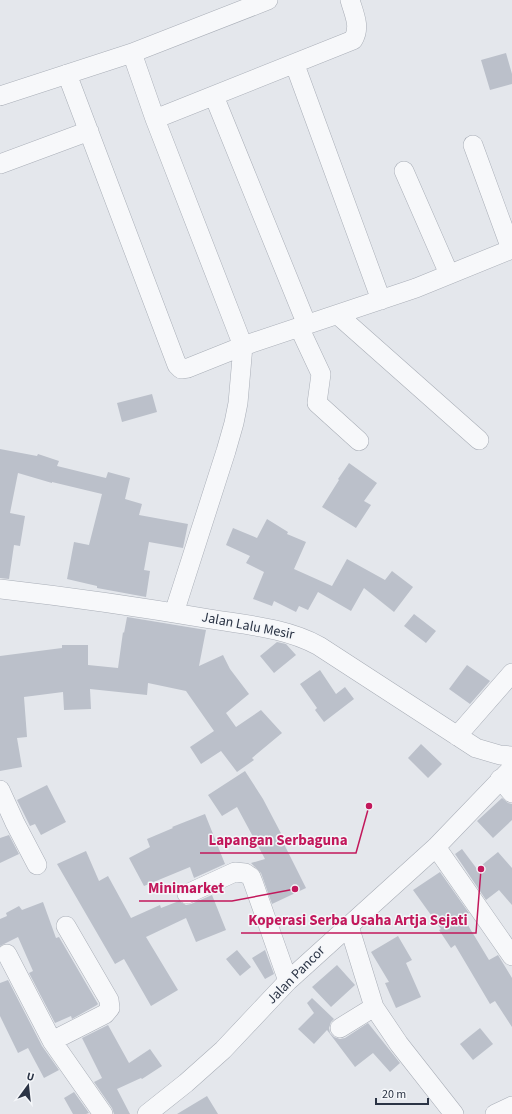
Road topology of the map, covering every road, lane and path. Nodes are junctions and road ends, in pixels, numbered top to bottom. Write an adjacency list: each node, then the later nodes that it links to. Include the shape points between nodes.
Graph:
1 (268, 0): 3 (street)
2 (350, 0): 4 (street, via 357,27 353,40)
3 (132, 53): 5 (street); 8 (street)
4 (295, 64): 7 (street); 15 (street)
5 (67, 74): 6 (street); 9 (street)
6 (0, 96)
7 (214, 96): 8 (street); 17 (street)
8 (155, 119): 18 (street)
9 (89, 131): 11 (street); 18 (street, via 179,367 188,368)
10 (473, 145): 13 (street)
11 (0, 164)
12 (404, 171): 14 (street)
13 (512, 249): 14 (street)
14 (449, 274): 15 (street)
15 (381, 300): 16 (street)
16 (338, 315): 17 (street); 19 (street)
17 (303, 326): 18 (street); 20 (street, via 321,374 317,403)
18 (243, 346): 22 (street, via 234,423)
19 (479, 440)
20 (359, 441)
21 (0, 589): 22 (street, Jalan Lalu Mesir)
22 (174, 612): 24 (street, Jalan Lalu Mesir, via 277,630 303,638)
23 (512, 673): 24 (street)
24 (457, 736): 25 (street, Jalan Lalu Mesir, via 476,748)
25 (512, 756)
26 (508, 780): 29 (street, Jalan Pancor)
27 (0, 790): 28 (street)
28 (7, 827): 30 (street)
29 (436, 847): 33 (street, Jalan Pancor); 35 (street)
30 (37, 865)
31 (187, 894): 36 (street, via 235,872 245,873 251,877)
32 (66, 926): 39 (street, via 109,1000 110,1008 105,1014)
33 (349, 926): 36 (street, Jalan Pancor); 37 (street)
34 (6, 954): 39 (street)
35 (512, 956)
36 (288, 981): 42 (street, Jalan Pancor, via 223,1050)
37 (374, 1007): 38 (street); 43 (street, via 399,1044)
38 (340, 1028)
39 (52, 1041): 41 (street)
40 (512, 1106): 44 (street)
41 (103, 1114)
42 (147, 1114)
43 (454, 1114)
44 (496, 1114)

